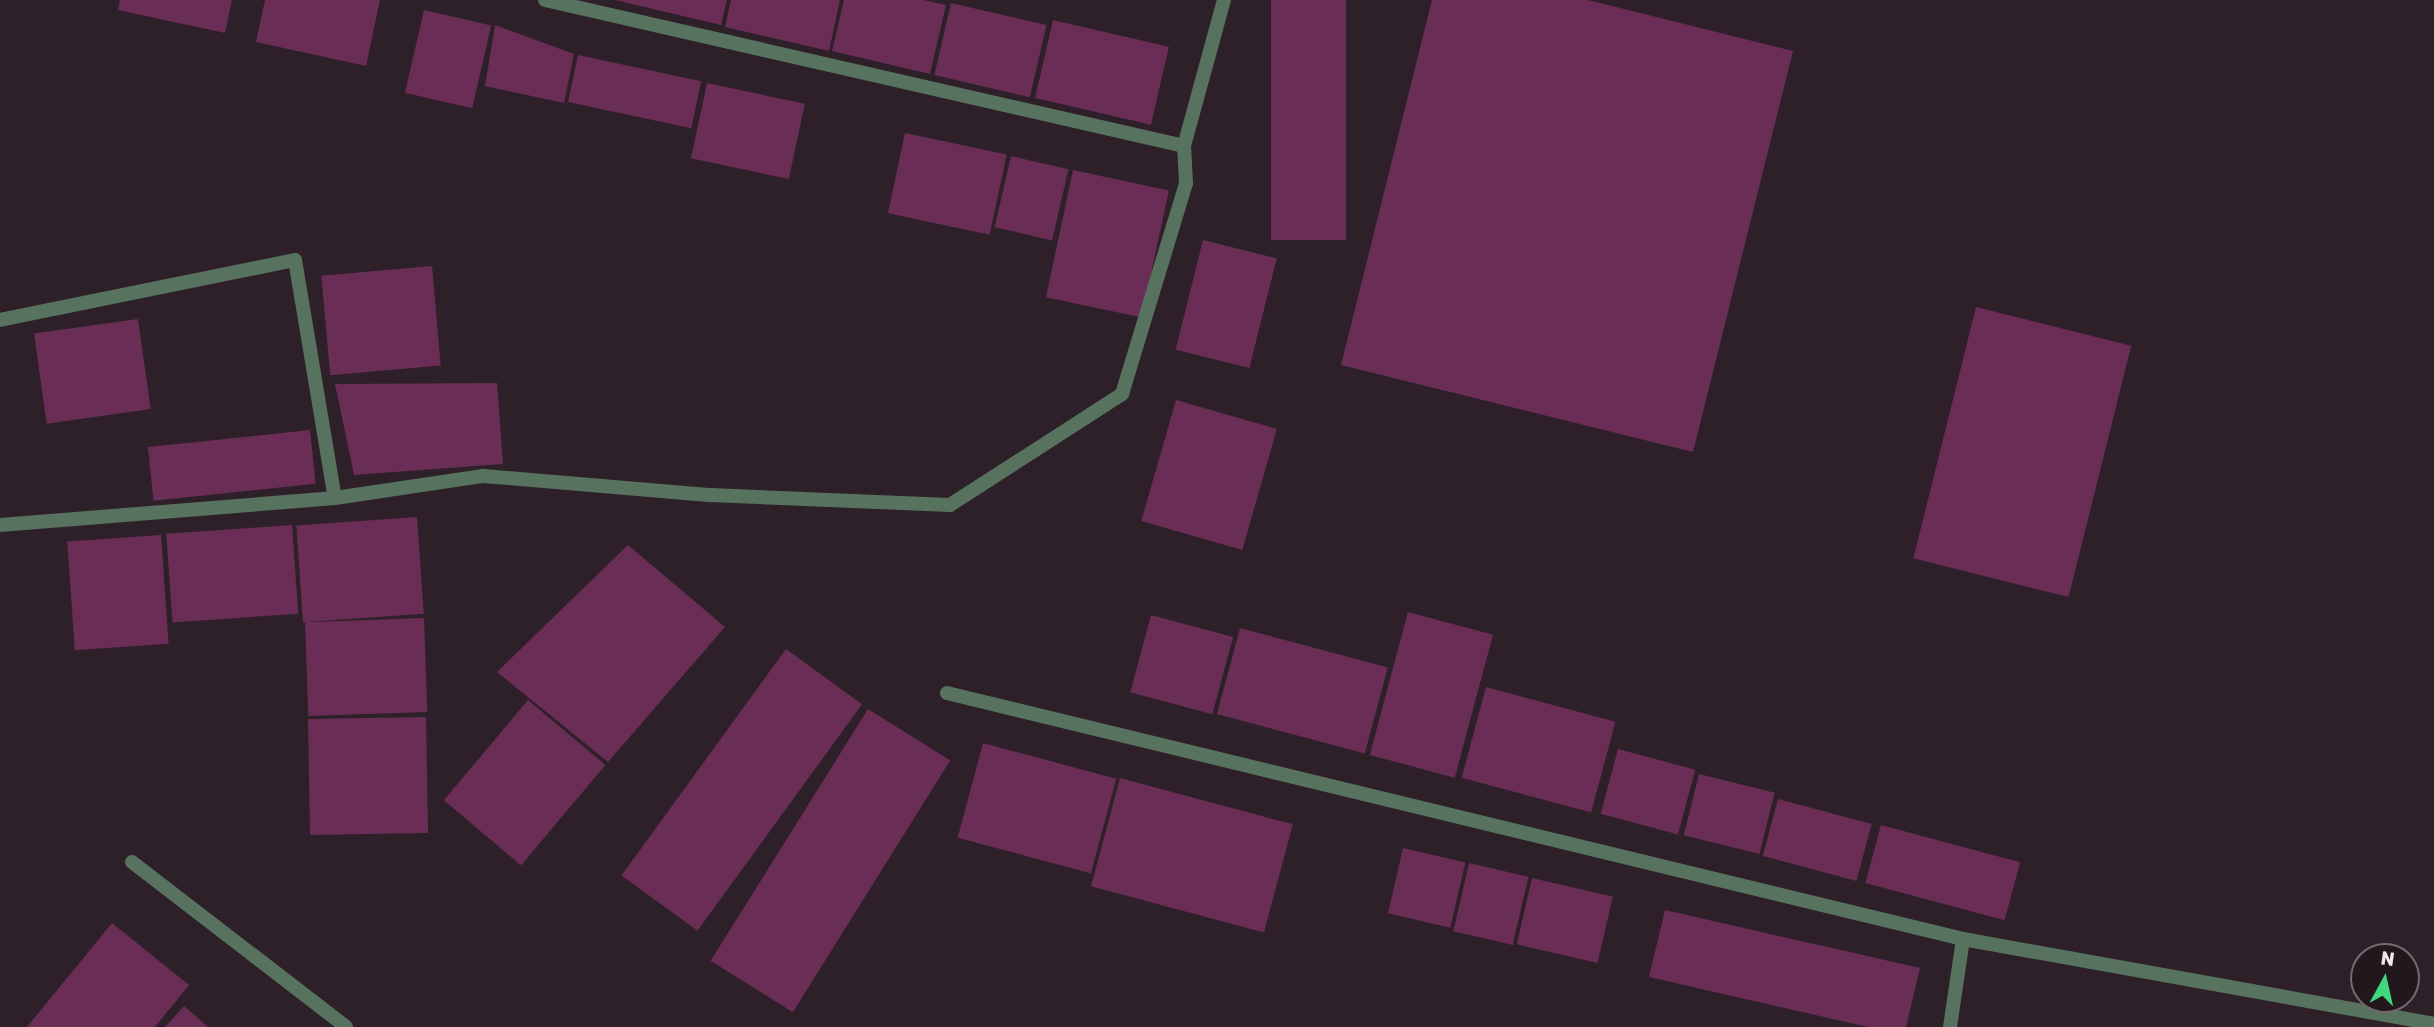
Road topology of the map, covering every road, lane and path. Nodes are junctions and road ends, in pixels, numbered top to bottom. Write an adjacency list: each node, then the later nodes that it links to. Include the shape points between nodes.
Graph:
1 (545, 0): 3 (street)
2 (1224, 0): 3 (street)
3 (1184, 146): 5 (street, via 1186,183 1122,394 950,505 711,495 483,477)
4 (0, 320): 5 (street, via 295,260)
5 (335, 498): 6 (street)
6 (0, 525)
7 (947, 693): 9 (street)
8 (132, 862): 11 (street)
9 (1963, 939): 10 (street); 12 (street)
10 (2434, 1024)
11 (346, 1027)
12 (1950, 1027)

